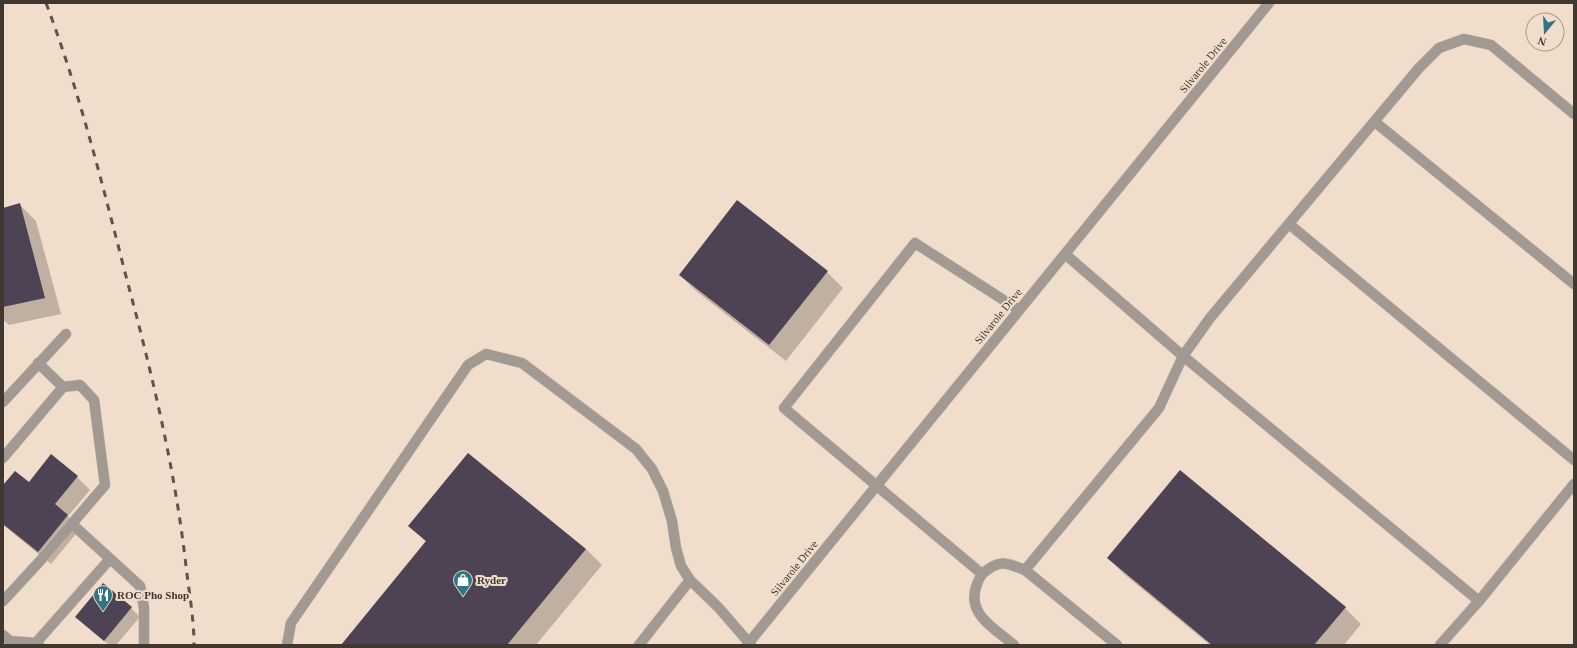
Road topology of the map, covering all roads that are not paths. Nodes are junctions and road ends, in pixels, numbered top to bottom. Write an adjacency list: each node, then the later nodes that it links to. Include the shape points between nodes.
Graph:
1 (1269, 3): 5 (street, Silvarole Drive)
2 (1574, 114): 3 (street, via 1491,45 1464,39 1439,48 1419,68)
3 (1375, 122): 4 (street); 6 (street)
4 (1288, 224): 9 (street, via 1210,318); 14 (street)
5 (1065, 254): 7 (street, Silvarole Drive); 9 (street)
6 (1574, 284)
7 (1019, 310): 16 (street, Silvarole Drive); 16 (street, via 915,243 784,408)
8 (66, 334): 10 (street)
9 (1183, 356): 19 (street, via 1159,408); 23 (street)
10 (38, 363): 11 (street); 12 (street)
11 (62, 387): 13 (street); 17 (street, via 80,385 94,400 105,485)
12 (3, 402)
13 (3, 458)
14 (1574, 460)
15 (1574, 484): 23 (street)
16 (876, 486): 20 (street); 26 (street, Silvarole Drive)
17 (72, 524): 18 (street); 22 (street)
18 (110, 559): 25 (street); 27 (street, via 140,586 144,608)
19 (1025, 570): 20 (street, via 1008,563 992,565); 31 (street)
20 (982, 574): 30 (street, via 975,586 973,601 981,618)
21 (690, 580): 26 (street, via 718,607); 28 (street, via 681,566 663,491 652,469 636,449 522,363 486,354 468,365 304,603 291,623); 29 (street)
22 (3, 601)
23 (1479, 601): 32 (street)
24 (3, 635): 25 (street, via 10,641)
25 (36, 644)
26 (749, 644)
27 (144, 645)
28 (287, 645)
29 (639, 645)
30 (1014, 645)
31 (1118, 645)
32 (1440, 645)

